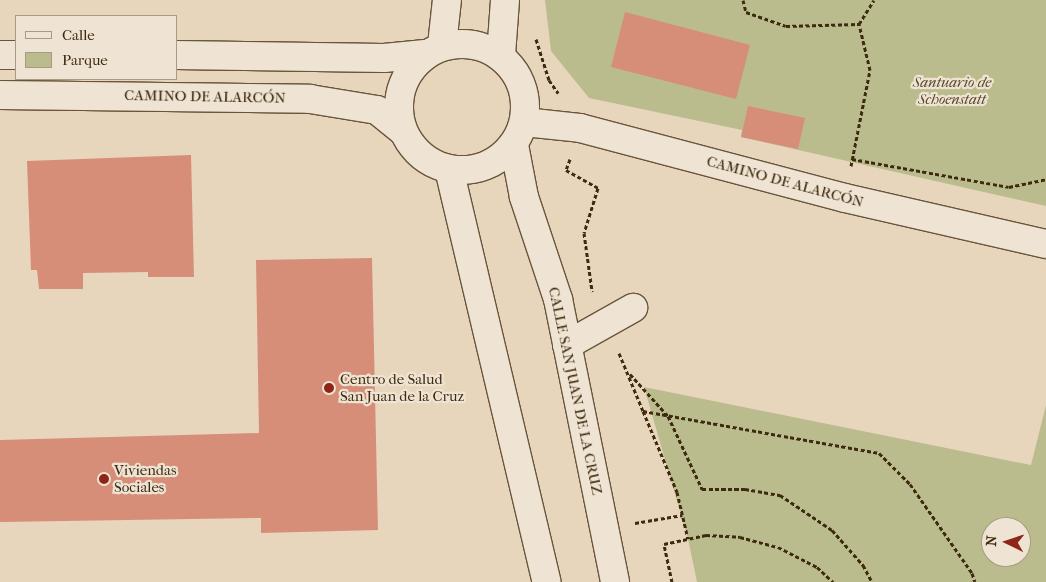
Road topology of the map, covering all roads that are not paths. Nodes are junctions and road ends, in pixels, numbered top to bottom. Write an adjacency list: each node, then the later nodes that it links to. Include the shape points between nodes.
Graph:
1 (447, 0): 3 (street)
2 (505, 0): 7 (street)
3 (434, 50): 4 (street, via 384,58); 7 (street, via 473,43); 9 (street, via 401,89)
4 (178, 54)
5 (0, 55): 6 (street)
6 (15, 55)
7 (501, 56): 10 (street, via 523,85)
8 (0, 95): 9 (street, CAMINO DE ALARCÓN, via 310,99 377,110)
9 (403, 131): 11 (street, via 421,156)
10 (519, 133): 11 (street, via 485,167); 12 (street, CAMINO DE ALARCÓN, via 580,128 845,198); 14 (street, CALLE SAN JUAN DE LA CRUZ, via 524,197 558,299)
11 (449, 170): 15 (street)
12 (1046, 244)
13 (634, 308): 14 (street)
14 (567, 345): 16 (street, CALLE SAN JUAN DE LA CRUZ)
15 (546, 582)
16 (615, 582)

